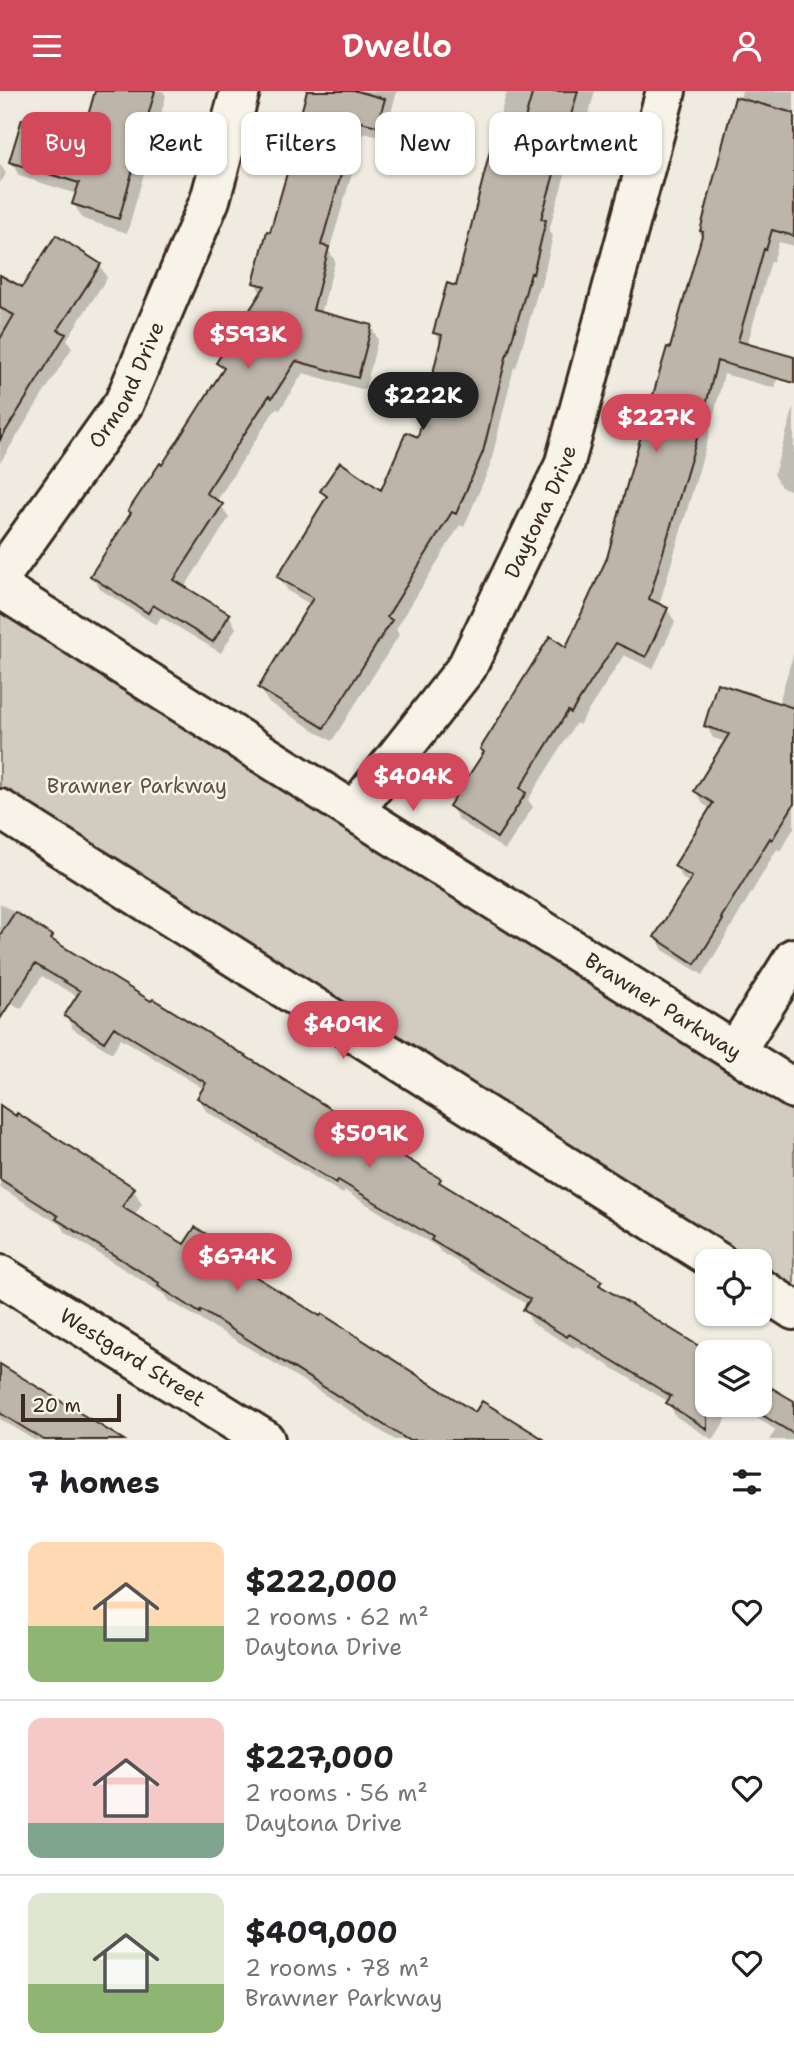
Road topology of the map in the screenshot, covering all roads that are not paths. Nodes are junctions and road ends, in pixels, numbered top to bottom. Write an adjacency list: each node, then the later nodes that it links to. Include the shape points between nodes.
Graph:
1 (240, 91): 3 (street, Ormond Drive, via 210,200 124,403)
2 (666, 91): 6 (street, Daytona Drive, via 564,466 467,667)
3 (0, 577)
4 (0, 588): 6 (street, Brawner Parkway)
5 (0, 809): 10 (street)
6 (354, 811): 8 (street, Brawner Parkway)
7 (794, 958): 8 (street)
8 (735, 1052): 9 (street, Brawner Parkway)
9 (794, 1089)
10 (697, 1249)
11 (0, 1275): 14 (street, Westgard Street)
12 (772, 1296): 13 (street)
13 (794, 1310)
14 (265, 1440)

